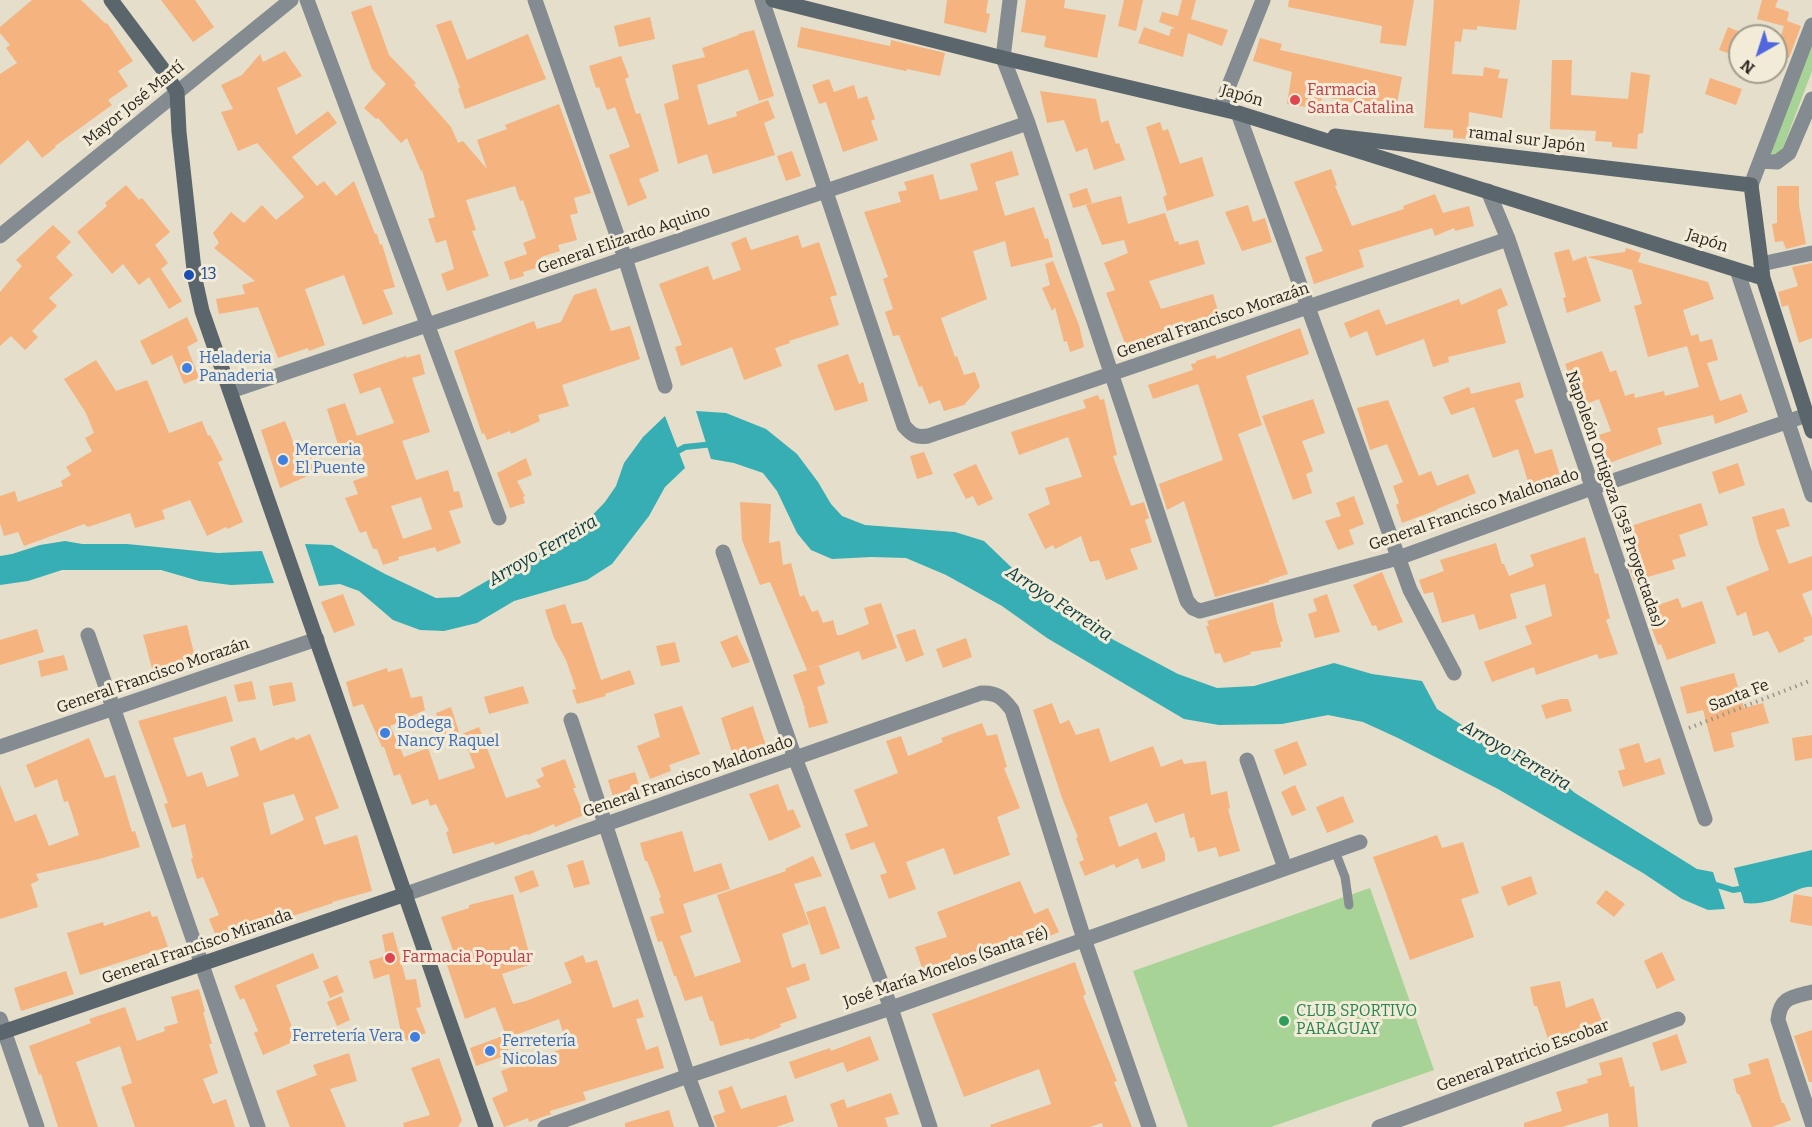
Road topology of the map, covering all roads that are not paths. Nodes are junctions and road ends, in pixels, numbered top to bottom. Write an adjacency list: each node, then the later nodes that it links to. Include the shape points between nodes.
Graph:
1 (111, 0): 11 (street)
2 (291, 0): 11 (street, Mayor José Martí)
3 (307, 0): 28 (street)
4 (535, 0): 24 (street)
5 (762, 0): 19 (street)
6 (773, 0): 10 (street, Japón)
7 (1010, 0): 10 (street)
8 (1263, 0): 13 (street)
9 (1812, 25): 17 (street)
10 (1003, 58): 13 (street, Japón); 15 (street)
11 (177, 93): 21 (street, Mayor José Martí); 31 (street, via 195,279 202,311)
12 (1812, 99): 17 (street, via 1789,153 1777,162)
13 (1220, 108): 14 (street, Japón)
14 (1238, 113): 16 (street, Japón); 27 (street)
15 (1028, 123): 19 (street, General Elizardo Aquino); 29 (street)
16 (1299, 132): 18 (street, ramal sur Japón); 20 (street, Japón)
17 (1761, 161): 18 (street)
18 (1751, 185): 26 (street)
19 (827, 191): 24 (street, General Elizardo Aquino); 29 (street, General Francisco Morazán, via 904,426 911,434 928,436)
20 (1488, 191): 22 (street, Napoleón Ortigoza (35ª Proyectadas)); 25 (street, Japón)
21 (0, 236)
22 (1508, 240): 27 (street, General Francisco Morazán); 35 (street, Napoleón Ortigoza (35ª Proyectadas))
23 (1812, 253): 26 (street, Japón)
24 (625, 258): 28 (street, General Elizardo Aquino); 30 (street)
25 (1737, 270): 26 (street, Japón); 33 (street)
26 (1762, 271): 32 (street)
27 (1308, 308): 29 (street, General Francisco Morazán); 39 (street)
28 (428, 324): 31 (street, General Elizardo Aquino); 37 (street)
29 (1112, 374): 39 (street, General Francisco Maldonado, via 1187,601 1193,608 1200,611)
30 (665, 386)
31 (231, 391): 41 (street)
32 (1807, 415): 33 (street, General Francisco Maldonado); 34 (street)
33 (1788, 422): 35 (street, General Francisco Maldonado); 36 (street)
34 (1812, 430)
35 (1592, 488): 39 (street, General Francisco Maldonado); 48 (street, Napoleón Ortigoza (35ª Proyectadas))
36 (1812, 495)
37 (499, 518)
38 (723, 552): 46 (street)
39 (1398, 558): 42 (street, via 1410,590)
40 (88, 635): 43 (street)
41 (317, 639): 43 (street, General Francisco Morazán); 53 (street)
42 (1454, 673)
43 (114, 708): 45 (street, General Francisco Morazán); 56 (street)
44 (571, 720): 49 (street)
45 (0, 747)
46 (795, 758): 49 (street, General Francisco Maldonado); 55 (street, General Francisco Maldonado, via 981,693 1001,697 1011,710); 58 (street)
47 (1247, 760): 52 (street)
48 (1705, 819)
49 (606, 824): 53 (street, General Francisco Maldonado); 61 (street)
50 (1360, 842): 51 (street, José María Morelos (Santa Fé))
51 (1335, 850): 52 (street, José María Morelos (Santa Fé)); 54 (lane)
52 (1285, 868): 55 (street, José María Morelos (Santa Fé))
53 (405, 894): 56 (street, General Francisco Miranda); 65 (street)
54 (1349, 905)
55 (1084, 939): 58 (street, José María Morelos (Santa Fé)); 69 (street)
56 (202, 964): 60 (street, General Francisco Miranda); 64 (street)
57 (1812, 992): 62 (street, via 1788,998 1779,1008 1778,1020)
58 (891, 1008): 61 (street, José María Morelos (Santa Fé)); 68 (street)
59 (1678, 1019): 70 (street, General Patricio Escobar)
60 (1, 1028): 63 (street)
61 (688, 1076): 66 (street, José María Morelos (Santa Fé)); 67 (street)
62 (1812, 1123)
63 (37, 1127)
64 (258, 1127)
65 (486, 1127)
66 (545, 1127)
67 (707, 1127)
68 (930, 1127)
69 (1149, 1127)
70 (1379, 1127)

